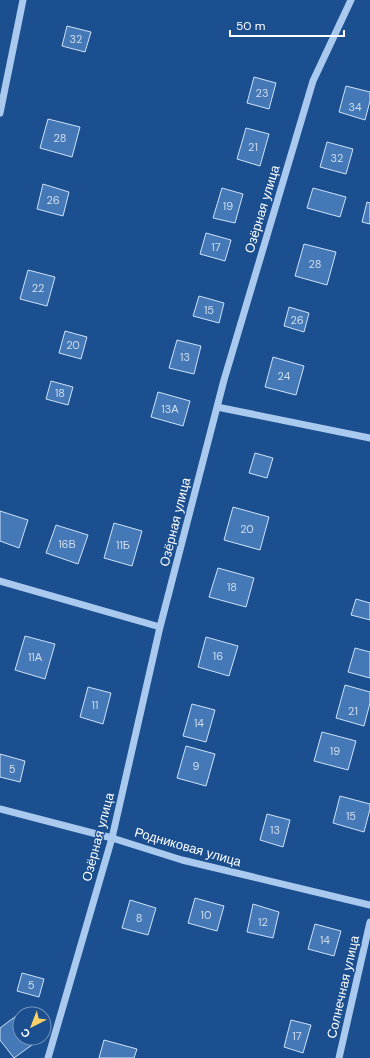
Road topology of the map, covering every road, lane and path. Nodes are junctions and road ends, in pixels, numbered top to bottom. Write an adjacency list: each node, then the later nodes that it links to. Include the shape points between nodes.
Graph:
1 (23, 0): 3 (street)
2 (351, 0): 4 (street, Озёрная улица, via 312,81)
3 (0, 113)
4 (217, 406): 5 (street); 7 (street, Озёрная улица)
5 (370, 438)
6 (0, 581): 7 (street)
7 (160, 627): 9 (street, Озёрная улица)
8 (0, 809): 9 (street, Родниковая улица)
9 (112, 838): 10 (street, Родниковая улица, via 182,860); 12 (street, Озёрная улица)
10 (370, 905)
11 (370, 922): 13 (street, Солнечная улица)
12 (48, 1058)
13 (339, 1058)

